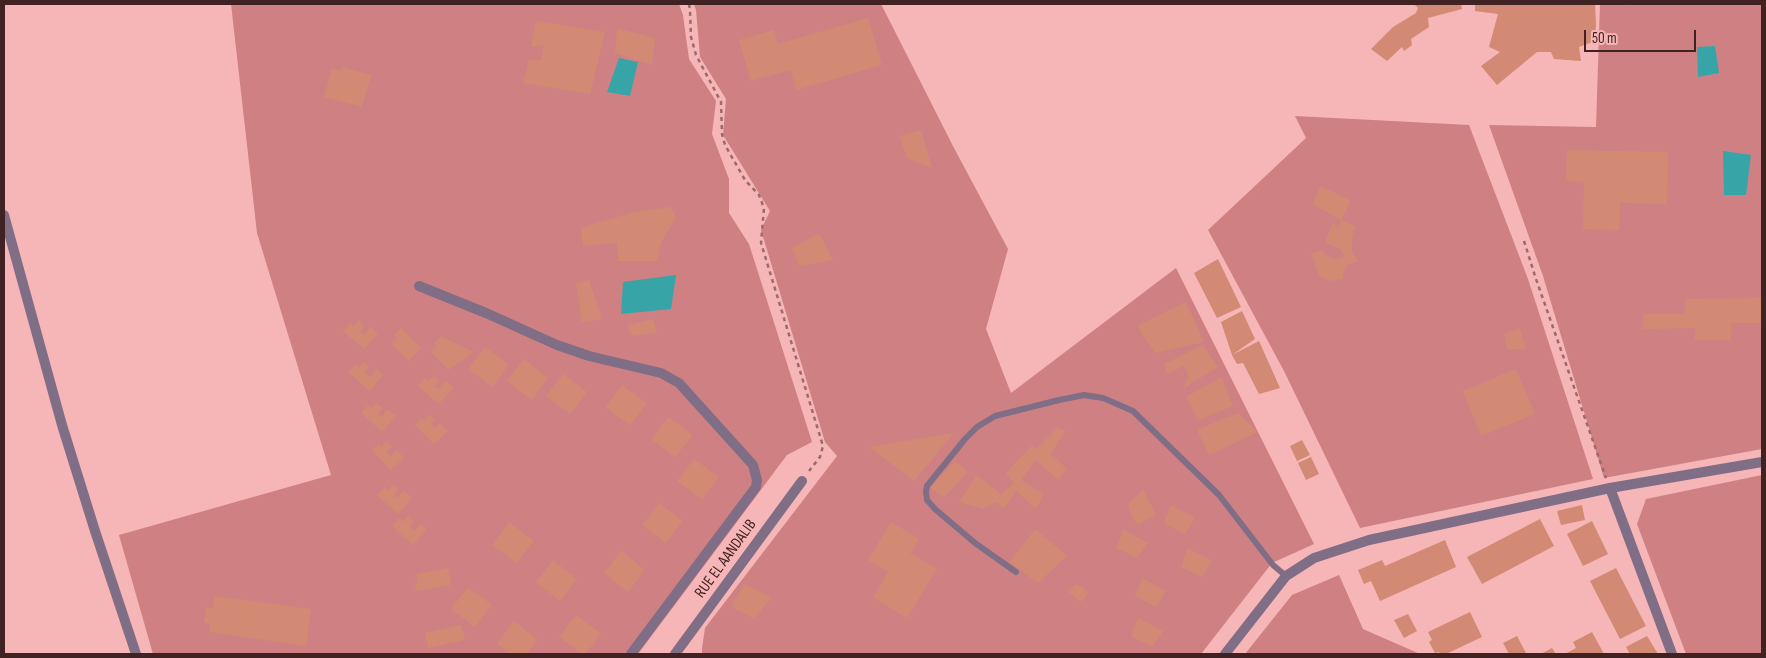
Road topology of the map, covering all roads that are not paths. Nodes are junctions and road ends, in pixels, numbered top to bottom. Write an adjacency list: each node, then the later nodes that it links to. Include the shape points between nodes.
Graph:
1 (4, 215): 8 (street, via 65,434)
2 (419, 286): 9 (street, via 557,345 672,378 753,465 756,486)
3 (1762, 462): 5 (street)
4 (802, 481): 10 (street, RUE EL AANDALIB)
5 (1610, 488): 7 (street, via 1369,540 1314,558); 12 (street)
6 (1016, 572): 7 (lane, via 935,509 927,500 927,486 965,439 995,416 1084,395 1103,398 1133,411 1218,495 1273,565)
7 (1286, 576): 11 (street)
8 (136, 654)
9 (631, 654)
10 (675, 654)
11 (1225, 654)
12 (1672, 654)

